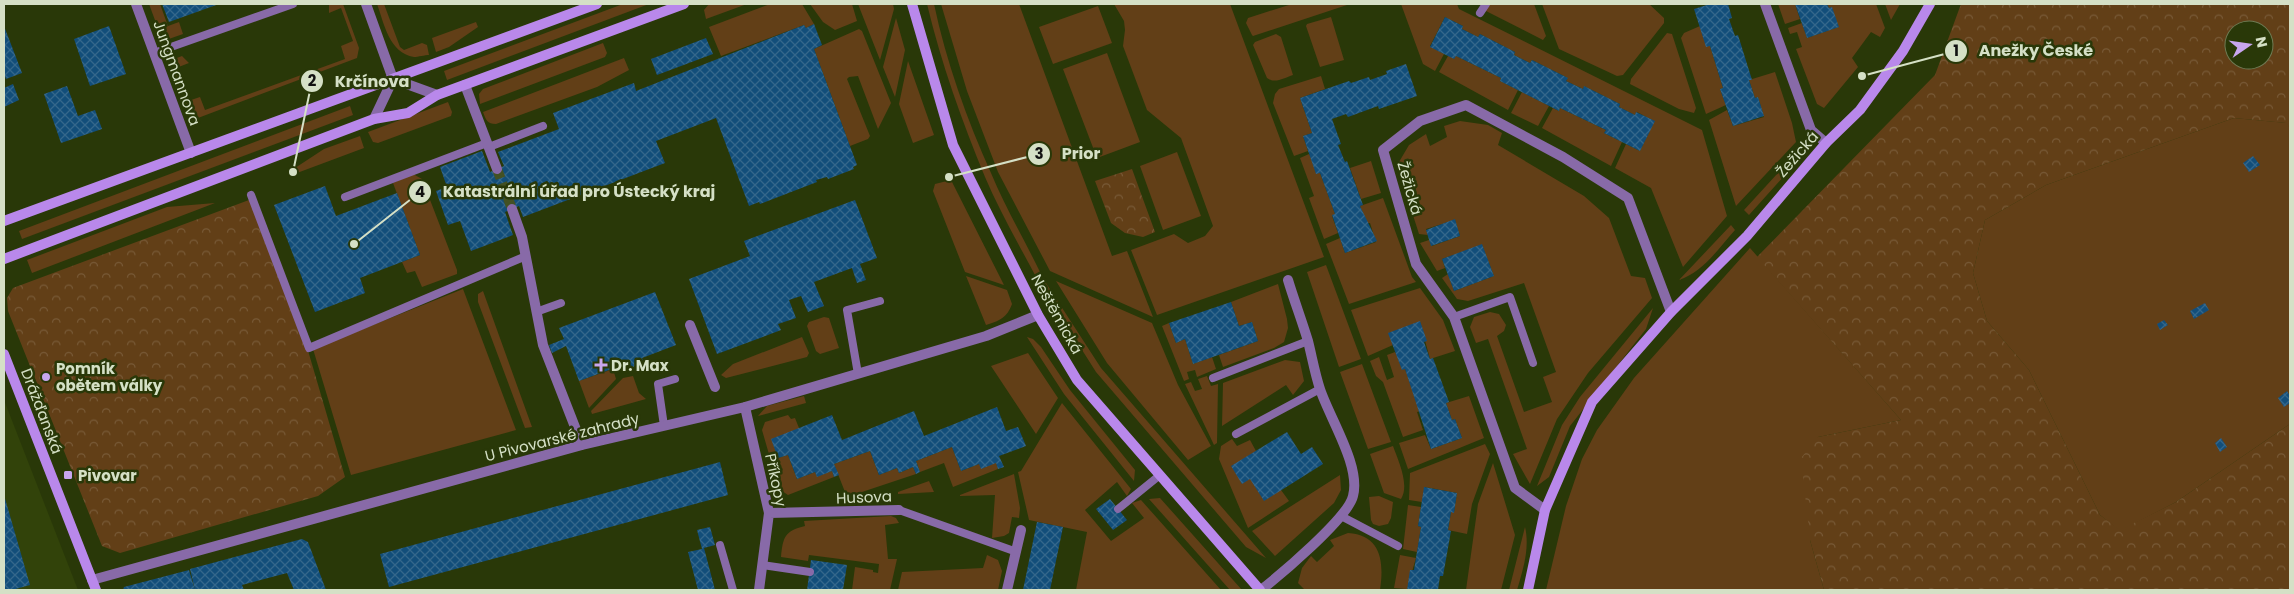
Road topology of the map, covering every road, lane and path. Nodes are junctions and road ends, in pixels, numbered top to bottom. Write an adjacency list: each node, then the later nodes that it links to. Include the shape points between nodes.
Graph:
1 (136, 4): 11 (street, Jungmannova)
2 (294, 4): 11 (lane)
3 (366, 4): 12 (street)
4 (597, 4): 12 (street)
5 (684, 4): 13 (street)
6 (912, 4): 32 (street, Neštěmická, via 953,145)
7 (1486, 4): 10 (lane)
8 (1765, 4): 17 (street, via 1811,130)
9 (1930, 4): 17 (street, Žežická, via 1903,51 1860,110)
10 (1480, 13)
11 (154, 53): 19 (street, Jungmannova)
12 (393, 79): 14 (street); 15 (street); 19 (street)
13 (465, 85): 14 (street); 18 (street)
14 (437, 96): 15 (street, via 408,113)
15 (374, 119): 26 (street)
16 (542, 126): 18 (lane)
17 (1826, 142): 31 (street, Žežická, via 1747,236)
18 (488, 145): 20 (street); 22 (lane)
19 (191, 153): 24 (street)
20 (497, 169)
21 (251, 194): 25 (lane, via 309,348)
22 (345, 197)
23 (512, 209): 25 (street)
24 (4, 222)
25 (526, 256): 30 (street)
26 (4, 259)
27 (1288, 280): 35 (street)
28 (880, 300): 38 (lane, via 848,310)
29 (560, 303): 30 (lane)
30 (536, 312): 46 (street, via 542,345)
31 (1671, 312): 33 (street, Žežická, via 1628,198 1563,157 1466,105 1420,121 1383,150 1416,264); 50 (street, Žežická, via 1592,402)
32 (1038, 315): 38 (street, U Pivovarské zahrady, via 986,336); 47 (street, Neštěmická, via 1077,380)
33 (1454, 317): 37 (lane, via 1510,298); 50 (street, Žežická, via 1515,488)
34 (690, 325): 41 (street)
35 (1308, 341): 39 (lane); 42 (street)
36 (4, 354): 59 (street, Drážďanská)
37 (1533, 363)
38 (858, 374): 43 (street, U Pivovarské zahrady)
39 (1214, 378)
40 (675, 379): 44 (lane, via 658,384)
41 (715, 387)
42 (1320, 388): 45 (lane); 52 (street, via 1355,483 1353,497)
43 (745, 407): 44 (street, U Pivovarské zahrady); 51 (street, Příkopy)
44 (664, 426): 46 (street, U Pivovarské zahrady)
45 (1236, 434)
46 (582, 445): 59 (street, U Pivovarské zahrady)
47 (1160, 475): 48 (lane); 64 (street, Neštěmická)
48 (1118, 509)
49 (898, 510): 51 (street, Husova); 56 (lane, Husova)
50 (1546, 510): 65 (street, Žežická)
51 (769, 513): 57 (street, Příkopy)
52 (1341, 516): 55 (lane); 64 (street)
53 (1021, 530): 56 (street)
54 (720, 545): 61 (lane)
55 (1398, 546)
56 (1014, 551): 63 (street)
57 (762, 564): 58 (lane); 62 (street, Příkopy)
58 (810, 572)
59 (92, 580): 60 (street, Drážďanská)
60 (96, 590)
61 (733, 590)
62 (759, 590)
63 (1006, 590)
64 (1260, 590)
65 (1528, 590)

